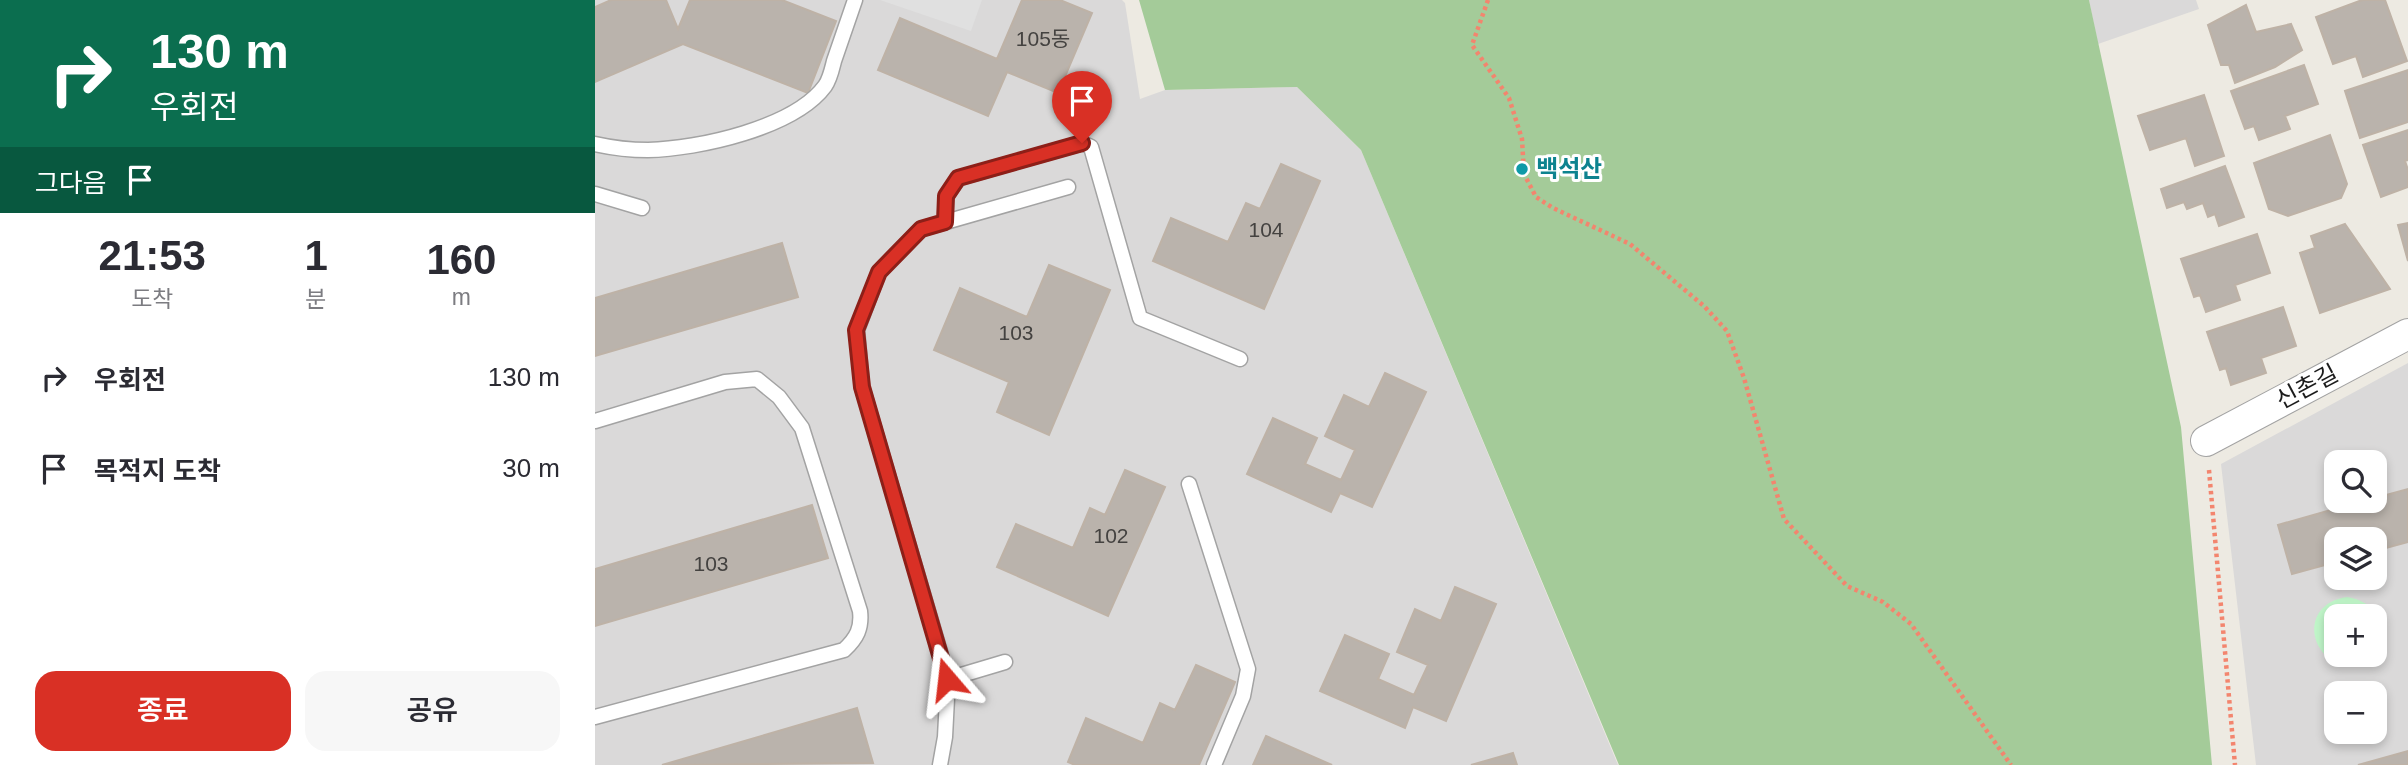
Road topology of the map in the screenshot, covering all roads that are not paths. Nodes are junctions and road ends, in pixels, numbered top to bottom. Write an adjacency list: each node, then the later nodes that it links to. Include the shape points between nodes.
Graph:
1 (855, 0): 2 (lane, via 826,84 791,114 742,135 711,141 650,150)
2 (595, 144)
3 (1068, 187): 6 (lane)
4 (595, 194): 5 (lane)
5 (642, 208)
6 (945, 222): 8 (lane, via 946,196 958,178 1082,143 1091,147 1140,318); 13 (lane, via 921,229 879,272 856,330 862,387)
7 (2408, 334): 10 (street, 신촌길)
8 (1240, 359)
9 (595, 421): 14 (lane, via 725,382 757,379 779,397 802,428 861,624 855,640 844,650)
10 (2206, 441)
11 (1189, 484): 16 (lane, via 1248,669 1243,696)
12 (1005, 662): 13 (lane)
13 (947, 679): 15 (lane)
14 (595, 717)
15 (940, 765)
16 (1214, 765)

